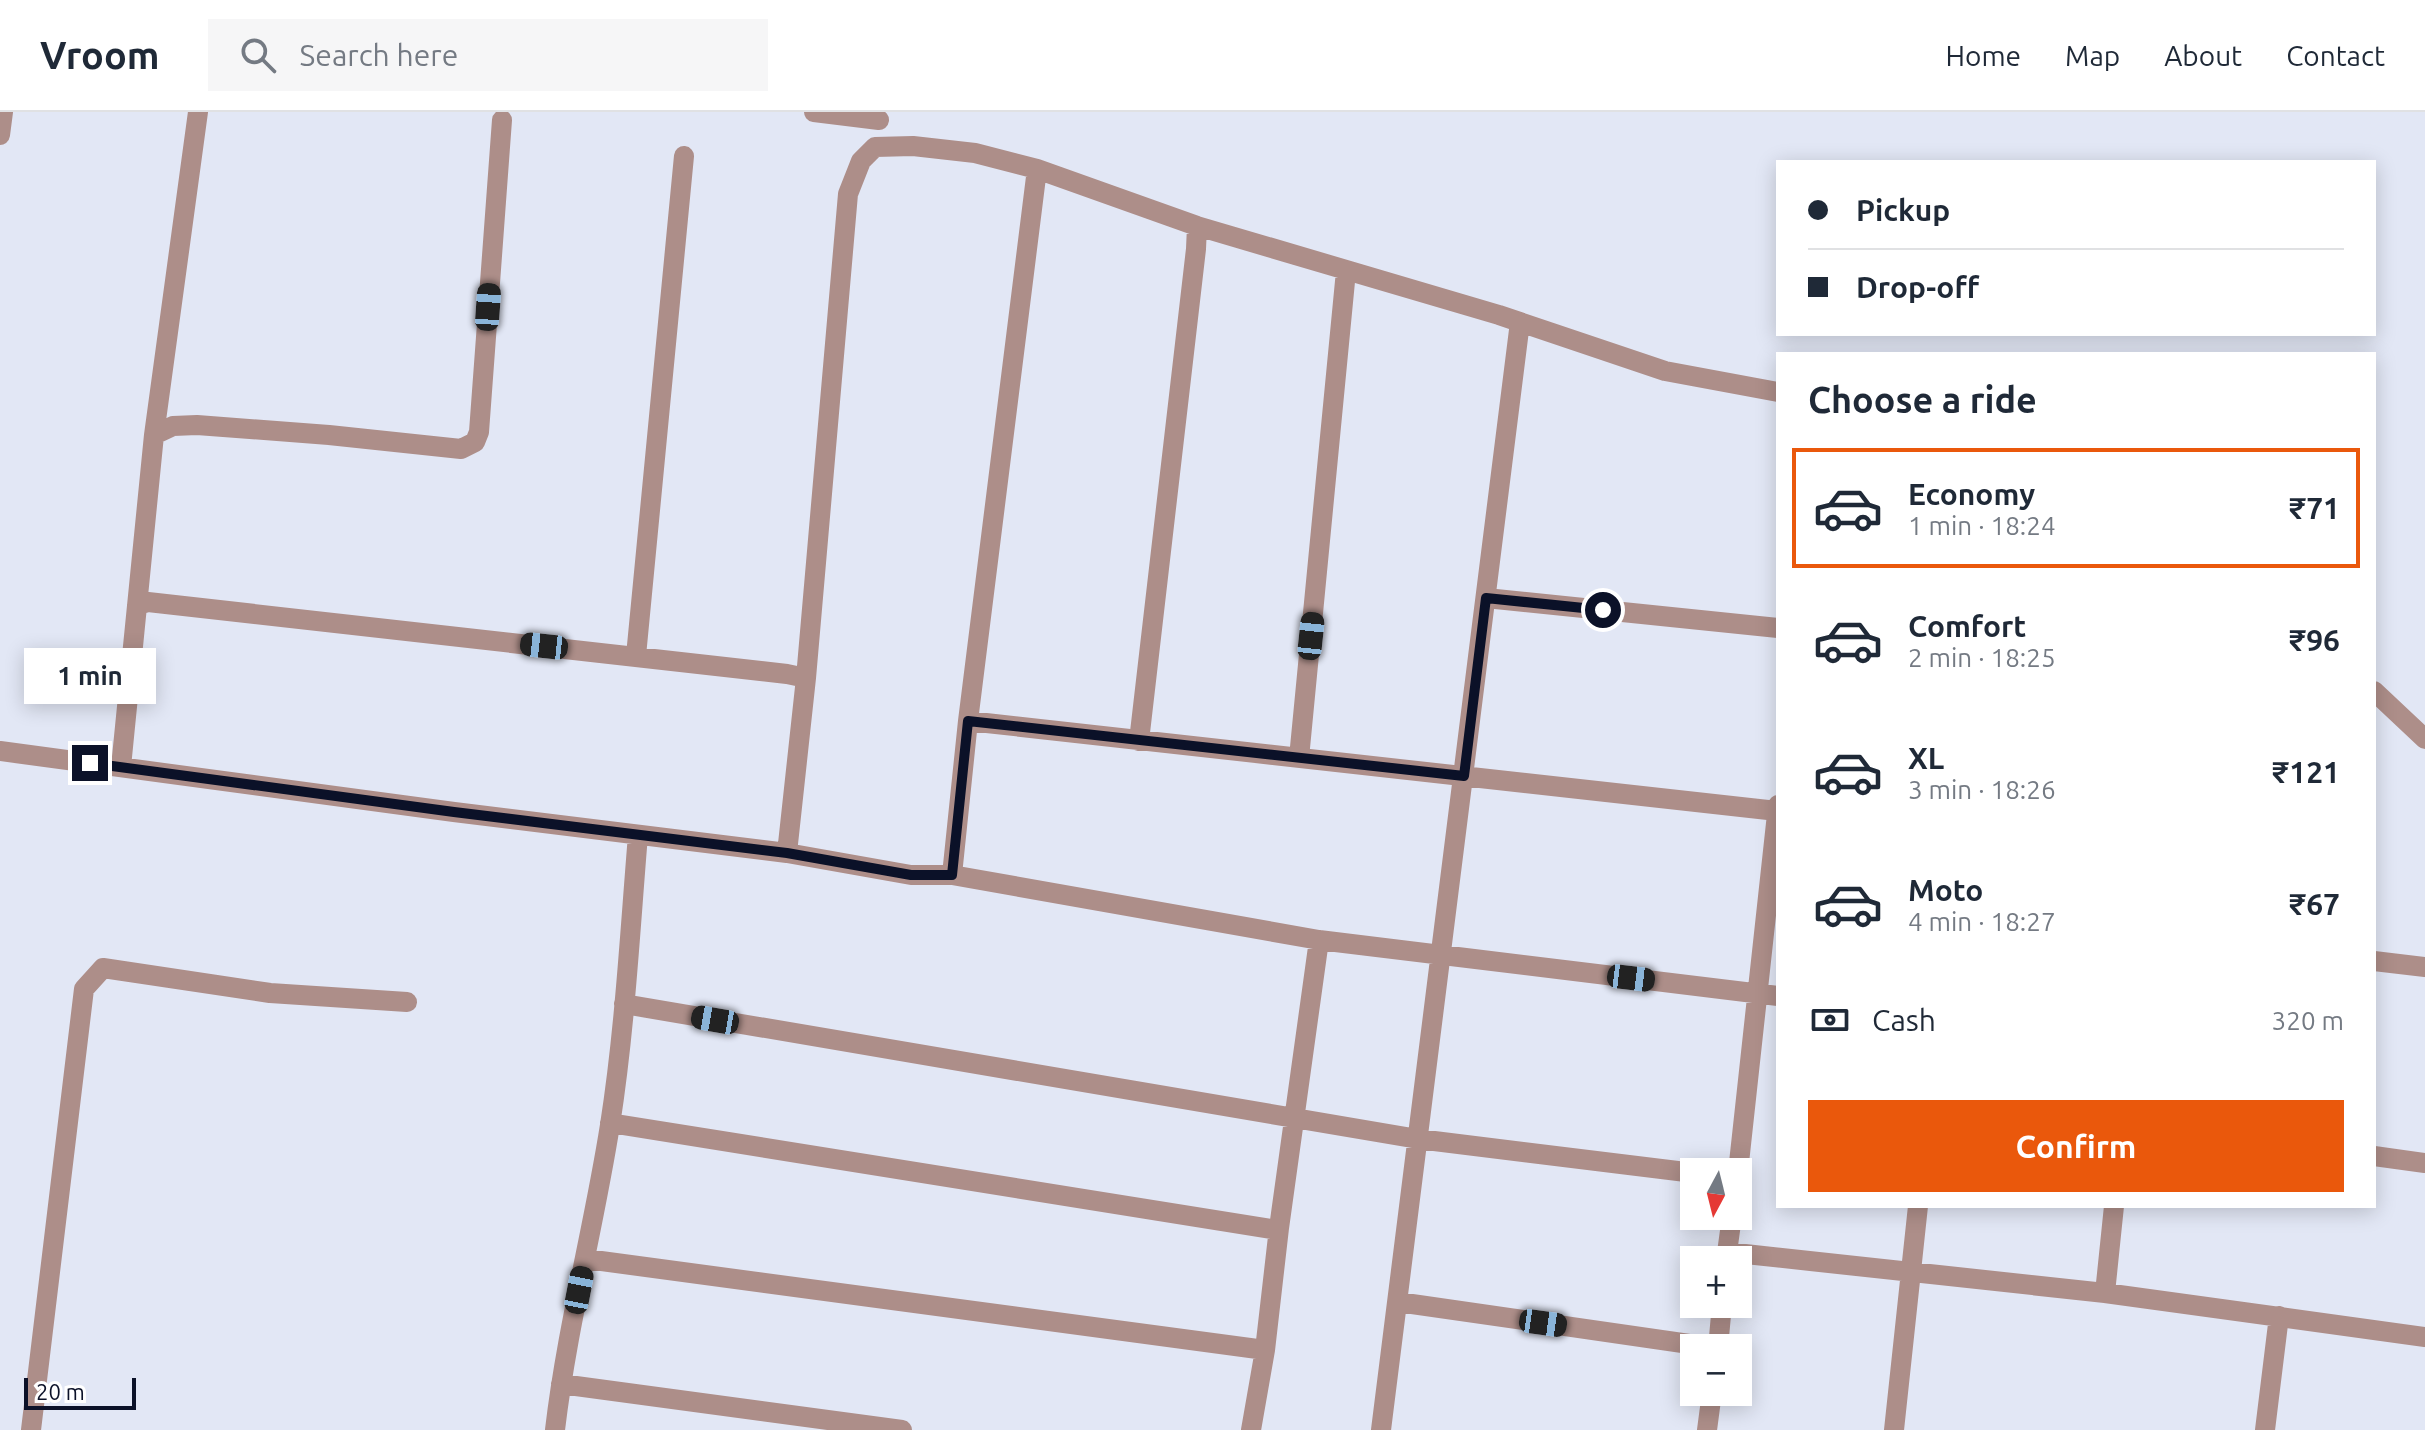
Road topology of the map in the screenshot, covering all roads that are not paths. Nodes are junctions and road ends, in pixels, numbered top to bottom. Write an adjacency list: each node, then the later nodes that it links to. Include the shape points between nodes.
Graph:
1 (3, 112): 6 (street)
2 (198, 112): 14 (street)
3 (814, 112): 4 (street)
4 (880, 116): 7 (street)
5 (502, 120): 14 (street, via 475,442 461,449 197,425 173,426)
6 (0, 135)
7 (875, 147): 9 (street, via 975,153); 19 (street, via 861,161 848,194)
8 (684, 156): 18 (street)
9 (1037, 169): 10 (street); 21 (street)
10 (1197, 226): 11 (street); 23 (street)
11 (1346, 271): 12 (street); 25 (street)
12 (1520, 322): 13 (street, via 1665,371); 15 (street)
13 (1776, 392)
14 (154, 435): 16 (street)
15 (1486, 598): 17 (street); 27 (street)
16 (137, 605): 18 (street, via 148,602); 26 (street)
17 (1776, 628)
18 (636, 656): 19 (street)
19 (806, 678): 31 (street)
20 (2376, 693): 22 (street)
21 (968, 721): 23 (street); 32 (street)
22 (2425, 739)
23 (1139, 741): 25 (street)
24 (0, 751): 26 (street)
25 (1299, 758): 27 (street)
26 (121, 767): 30 (street)
27 (1464, 776): 28 (street); 34 (street)
28 (1776, 808)
29 (1776, 826): 37 (street)
30 (638, 835): 31 (street); 40 (street)
31 (787, 853): 32 (street, via 911,875)
32 (952, 875): 33 (street)
33 (1319, 940): 34 (street); 41 (street)
34 (1441, 955): 37 (street); 43 (street)
35 (2376, 961): 36 (street)
36 (2425, 967)
37 (1757, 993): 38 (street); 45 (street)
38 (1776, 996)
39 (407, 1002): 62 (street, via 270,993 103,968 84,989)
40 (624, 1004): 41 (street); 42 (street)
41 (1294, 1118): 43 (street); 50 (street)
42 (610, 1123): 50 (street); 52 (street)
43 (1418, 1139): 47 (street); 55 (street)
44 (2376, 1156): 46 (street)
45 (1739, 1158)
46 (2425, 1163)
47 (1680, 1171)
48 (1918, 1208): 53 (street)
49 (2114, 1208): 54 (street)
50 (1278, 1230): 59 (street)
51 (1752, 1258): 53 (street)
52 (586, 1259): 59 (street); 60 (street)
53 (1910, 1272): 54 (street); 68 (street)
54 (2105, 1293): 56 (street)
55 (1398, 1302): 58 (street); 66 (street)
56 (2279, 1316): 57 (street); 69 (street)
57 (2425, 1337)
58 (1680, 1343)
59 (1265, 1350): 65 (street)
60 (561, 1384): 63 (street); 64 (street)
61 (1710, 1406): 67 (street)
62 (31, 1430)
63 (555, 1430)
64 (902, 1430)
65 (1251, 1430)
66 (1381, 1430)
67 (1707, 1430)
68 (1894, 1430)
69 (2265, 1430)

